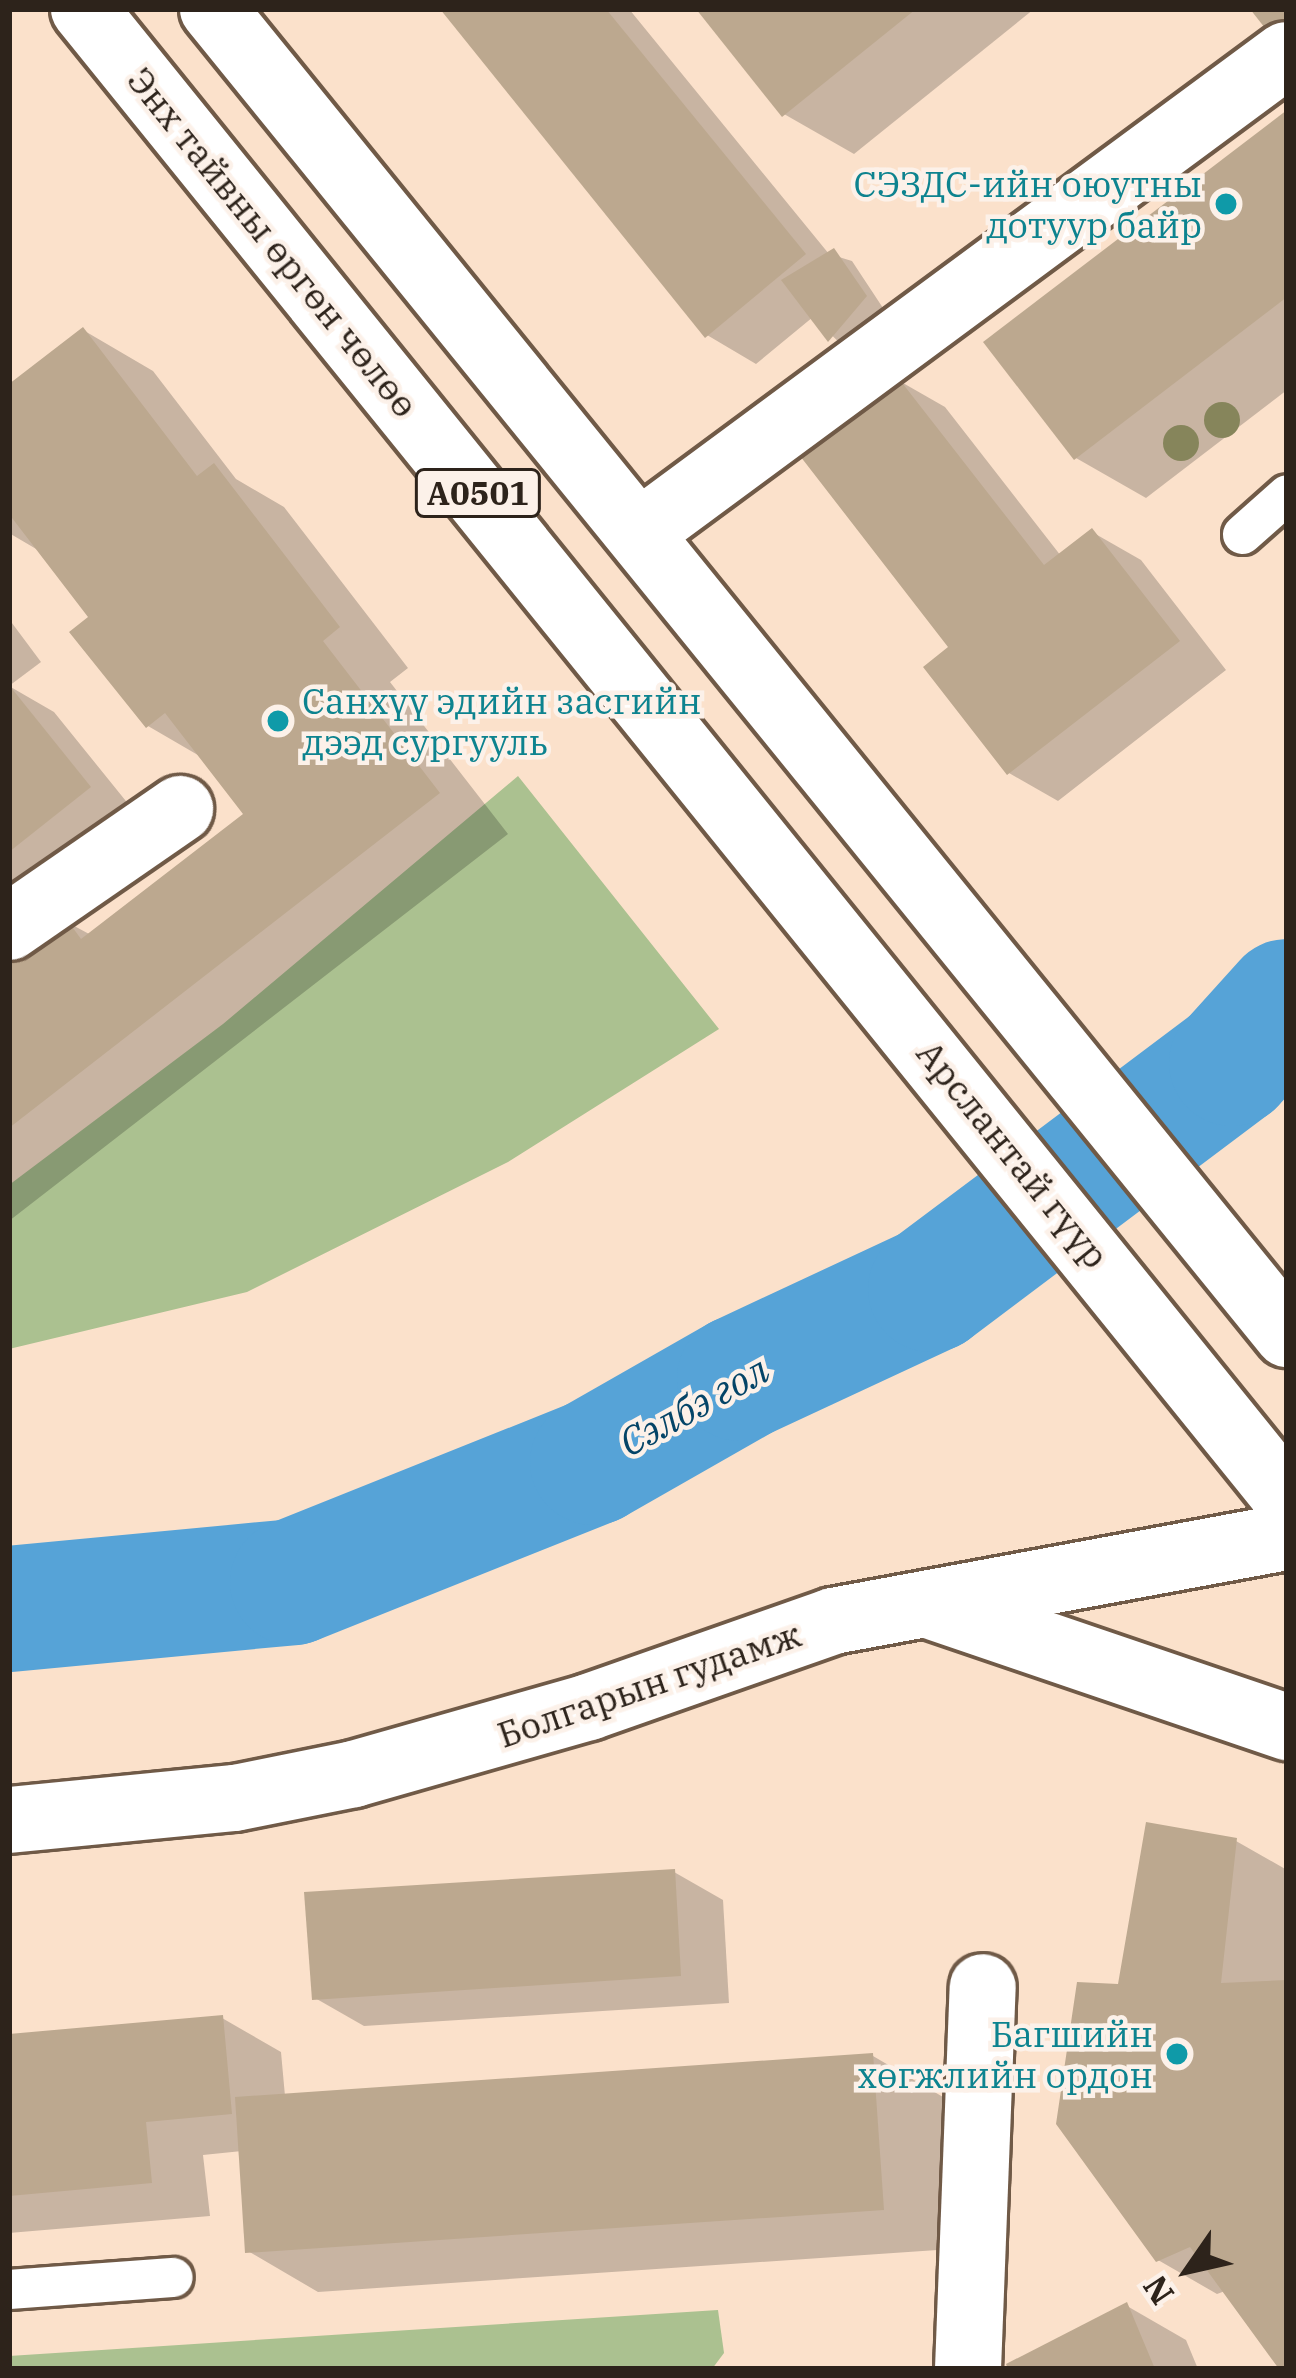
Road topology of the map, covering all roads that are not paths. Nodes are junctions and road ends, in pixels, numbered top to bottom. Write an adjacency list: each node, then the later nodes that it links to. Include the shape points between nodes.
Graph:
1 (84, 9): 9 (main road, Энх тайвны өргөн чөлөө / A0501)
2 (213, 9): 5 (main road, A0501)
3 (1286, 55): 5 (main road)
4 (1287, 494): 6 (lane)
5 (643, 530): 10 (main road, A0501, via 945,917)
6 (1242, 534)
7 (180, 809): 8 (main road)
8 (9, 927)
9 (871, 977): 11 (main road, Арслантай гүүр / A0501)
10 (1287, 1334)
11 (1287, 1499)
12 (1287, 1537): 13 (main road, Болгарын гудамж)
13 (937, 1607): 14 (main road); 15 (main road, Болгарын гудамж, via 833,1621 569,1713 354,1774 235,1798)
14 (1287, 1727)
15 (9, 1820)
16 (983, 1987): 19 (main road)
17 (173, 2277): 18 (lane)
18 (9, 2289)
19 (968, 2369)

